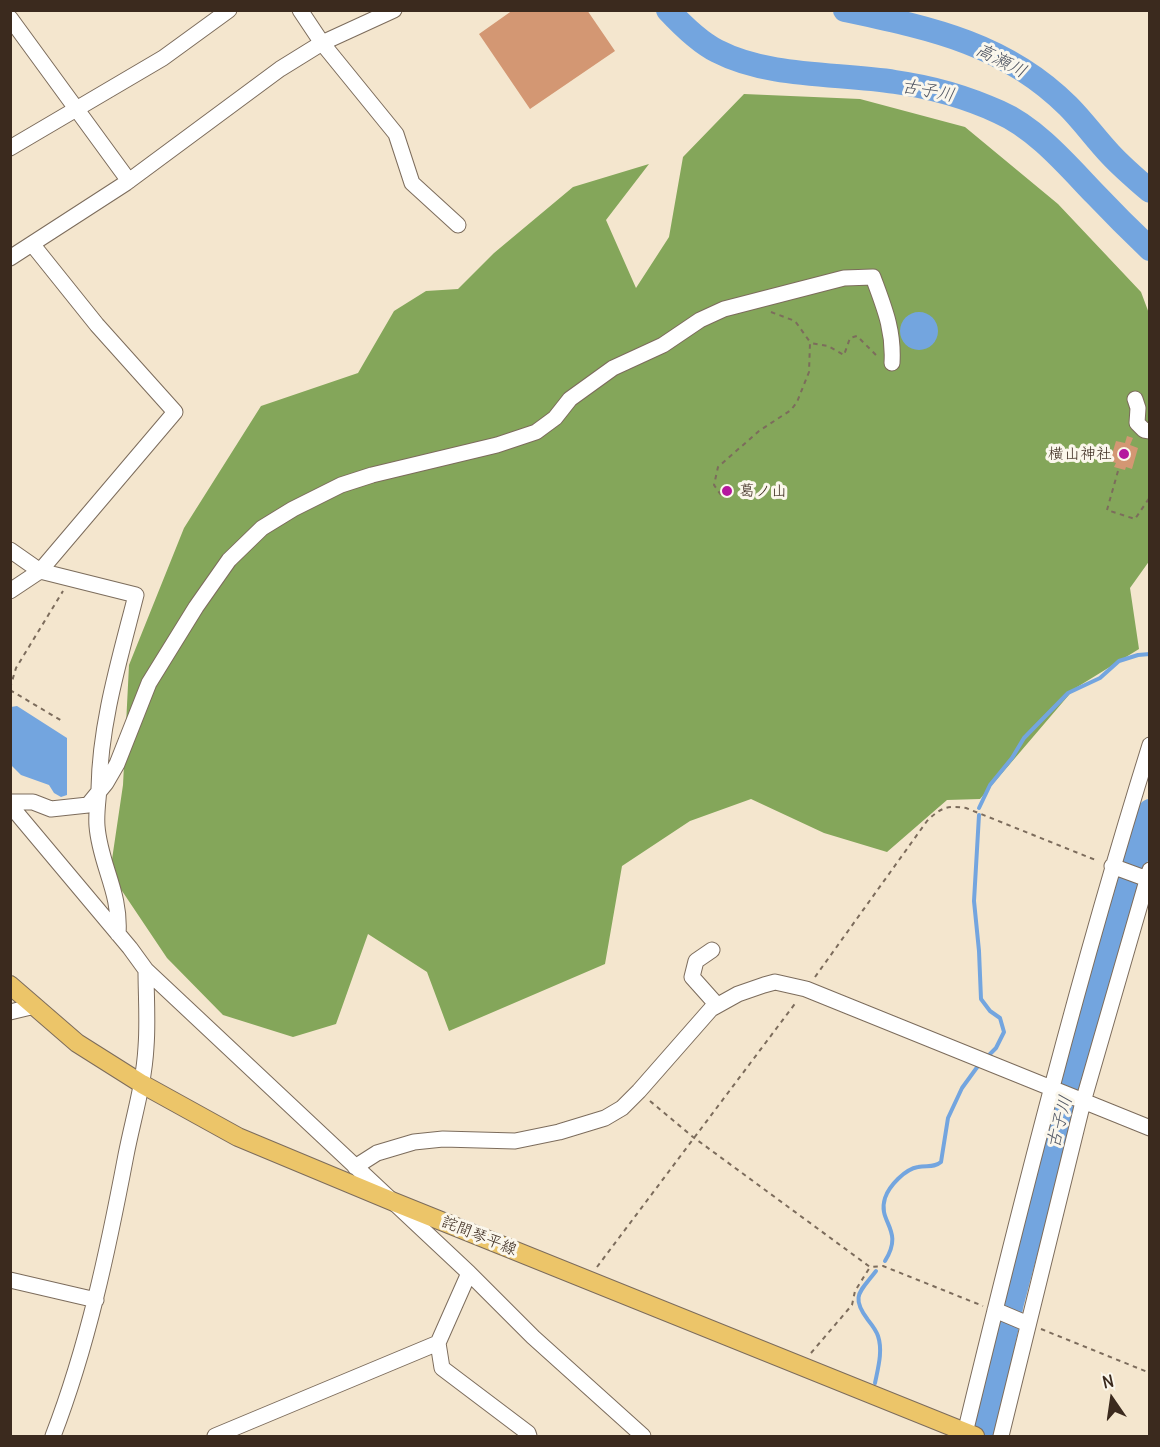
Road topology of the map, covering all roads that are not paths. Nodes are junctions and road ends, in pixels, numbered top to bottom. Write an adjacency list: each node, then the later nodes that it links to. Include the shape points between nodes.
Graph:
1 (229, 10): 6 (street, via 163,58)
2 (300, 10): 5 (street)
3 (394, 10): 5 (street)
4 (10, 18): 6 (street)
5 (322, 43): 8 (street, via 280,69); 9 (street, via 396,134 412,183)
6 (77, 109): 7 (street); 8 (street)
7 (10, 148)
8 (129, 181): 10 (street)
9 (458, 225)
10 (32, 244): 11 (street); 16 (street, via 97,325 175,412)
11 (10, 258)
12 (892, 363): 19 (street, via 888,320 873,277 844,278 795,289 724,309 700,320 663,345 600,377 536,432 341,484 293,508 262,528 229,560 149,683 117,764)
13 (1136, 399): 14 (street, via 1137,423)
14 (1149, 431)
15 (10, 549): 16 (street)
16 (40, 571): 17 (street); 19 (street, via 136,595 113,687 98,768)
17 (10, 591)
18 (1149, 746): 21 (street)
19 (99, 790): 20 (street, via 88,805 51,808 33,802); 23 (street, via 97,826 115,891)
20 (10, 803): 23 (street)
21 (1112, 866): 22 (street); 31 (street)
22 (1149, 876): 32 (street)
23 (118, 934): 25 (street)
24 (712, 950): 27 (street, via 696,961 692,977)
25 (146, 970): 30 (street); 34 (street)
26 (10, 985): 28 (main road, 詫間琴平線)
27 (717, 1005): 31 (street, via 775,982 806,989); 34 (street, via 639,1091 605,1118 515,1141 414,1142 377,1153)
28 (35, 1006): 29 (street); 30 (main road, 詫間琴平線, via 77,1043)
29 (10, 1012)
30 (142, 1084): 35 (main road, 詫間琴平線, via 238,1137); 38 (street)
31 (1053, 1089): 32 (street); 39 (street)
32 (1083, 1102): 33 (street); 40 (street)
33 (1149, 1128)
34 (355, 1167): 35 (street)
35 (394, 1202): 36 (street); 42 (main road, 詫間琴平線)
36 (469, 1273): 41 (street); 46 (street)
37 (10, 1280): 38 (street)
38 (96, 1300): 43 (street)
39 (995, 1311): 40 (street); 42 (street)
40 (1028, 1324): 47 (street)
41 (438, 1343): 44 (street); 45 (street, via 442,1368)
42 (970, 1435)
43 (53, 1437)
44 (215, 1437)
45 (529, 1437)
46 (643, 1437)
47 (1001, 1437)

